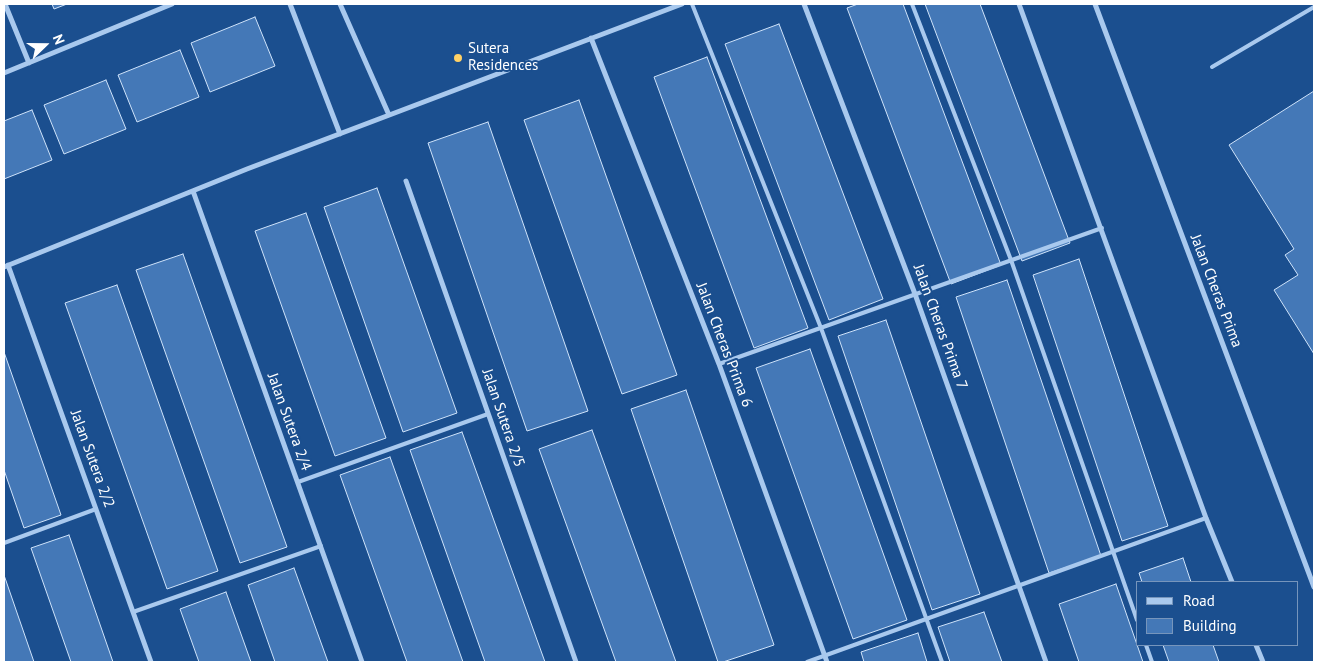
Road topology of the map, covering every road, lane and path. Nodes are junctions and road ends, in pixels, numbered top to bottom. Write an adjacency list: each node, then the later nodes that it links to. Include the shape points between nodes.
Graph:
1 (5, 4): 13 (street)
2 (172, 4): 13 (street)
3 (290, 4): 17 (street)
4 (340, 4): 16 (street)
5 (682, 4): 12 (street)
6 (692, 4): 24 (lane)
7 (804, 4): 23 (street, Jalan Cheras Prima 7)
8 (912, 4): 21 (lane)
9 (1019, 4): 20 (street)
10 (1095, 4): 35 (street, Jalan Cheras Prima)
11 (1314, 7): 14 (lane)
12 (592, 38): 16 (street); 25 (street, Jalan Cheras Prima 6)
13 (29, 62): 15 (street)
14 (1212, 67)
15 (4, 74)
16 (389, 115): 17 (street)
17 (340, 134): 19 (street)
18 (406, 181): 26 (street, Jalan Sutera 2/5)
19 (193, 191): 22 (street); 27 (street, Jalan Sutera 2/4)
20 (1102, 228): 21 (lane); 29 (street)
21 (1011, 260): 23 (lane); 32 (lane)
22 (6, 266): 28 (street, Jalan Sutera 2/2)
23 (915, 294): 24 (lane); 34 (street, Jalan Cheras Prima 7)
24 (821, 328): 25 (lane); 38 (lane)
25 (718, 364): 41 (street, Jalan Cheras Prima 6)
26 (488, 414): 27 (lane); 44 (street, Jalan Sutera 2/5)
27 (298, 482): 31 (street, Jalan Sutera 2/4)
28 (96, 509): 30 (lane); 36 (street, Jalan Sutera 2/2)
29 (1206, 518): 32 (lane); 33 (street)
30 (4, 543)
31 (321, 546): 36 (lane); 43 (street, Jalan Sutera 2/4)
32 (1112, 552): 34 (lane); 37 (lane)
33 (1232, 581)
34 (1019, 586): 38 (lane); 48 (street, Jalan Cheras Prima 7)
35 (1314, 587)
36 (133, 612): 42 (street, Jalan Sutera 2/2)
37 (1136, 617)
38 (927, 619): 41 (lane); 47 (lane)
39 (1146, 646): 49 (lane)
40 (1256, 646): 50 (street)
41 (824, 656): 45 (lane); 46 (street, Jalan Cheras Prima 6)
42 (151, 662)
43 (362, 662)
44 (576, 662)
45 (807, 662)
46 (827, 662)
47 (942, 662)
48 (1046, 662)
49 (1152, 662)
50 (1263, 662)

